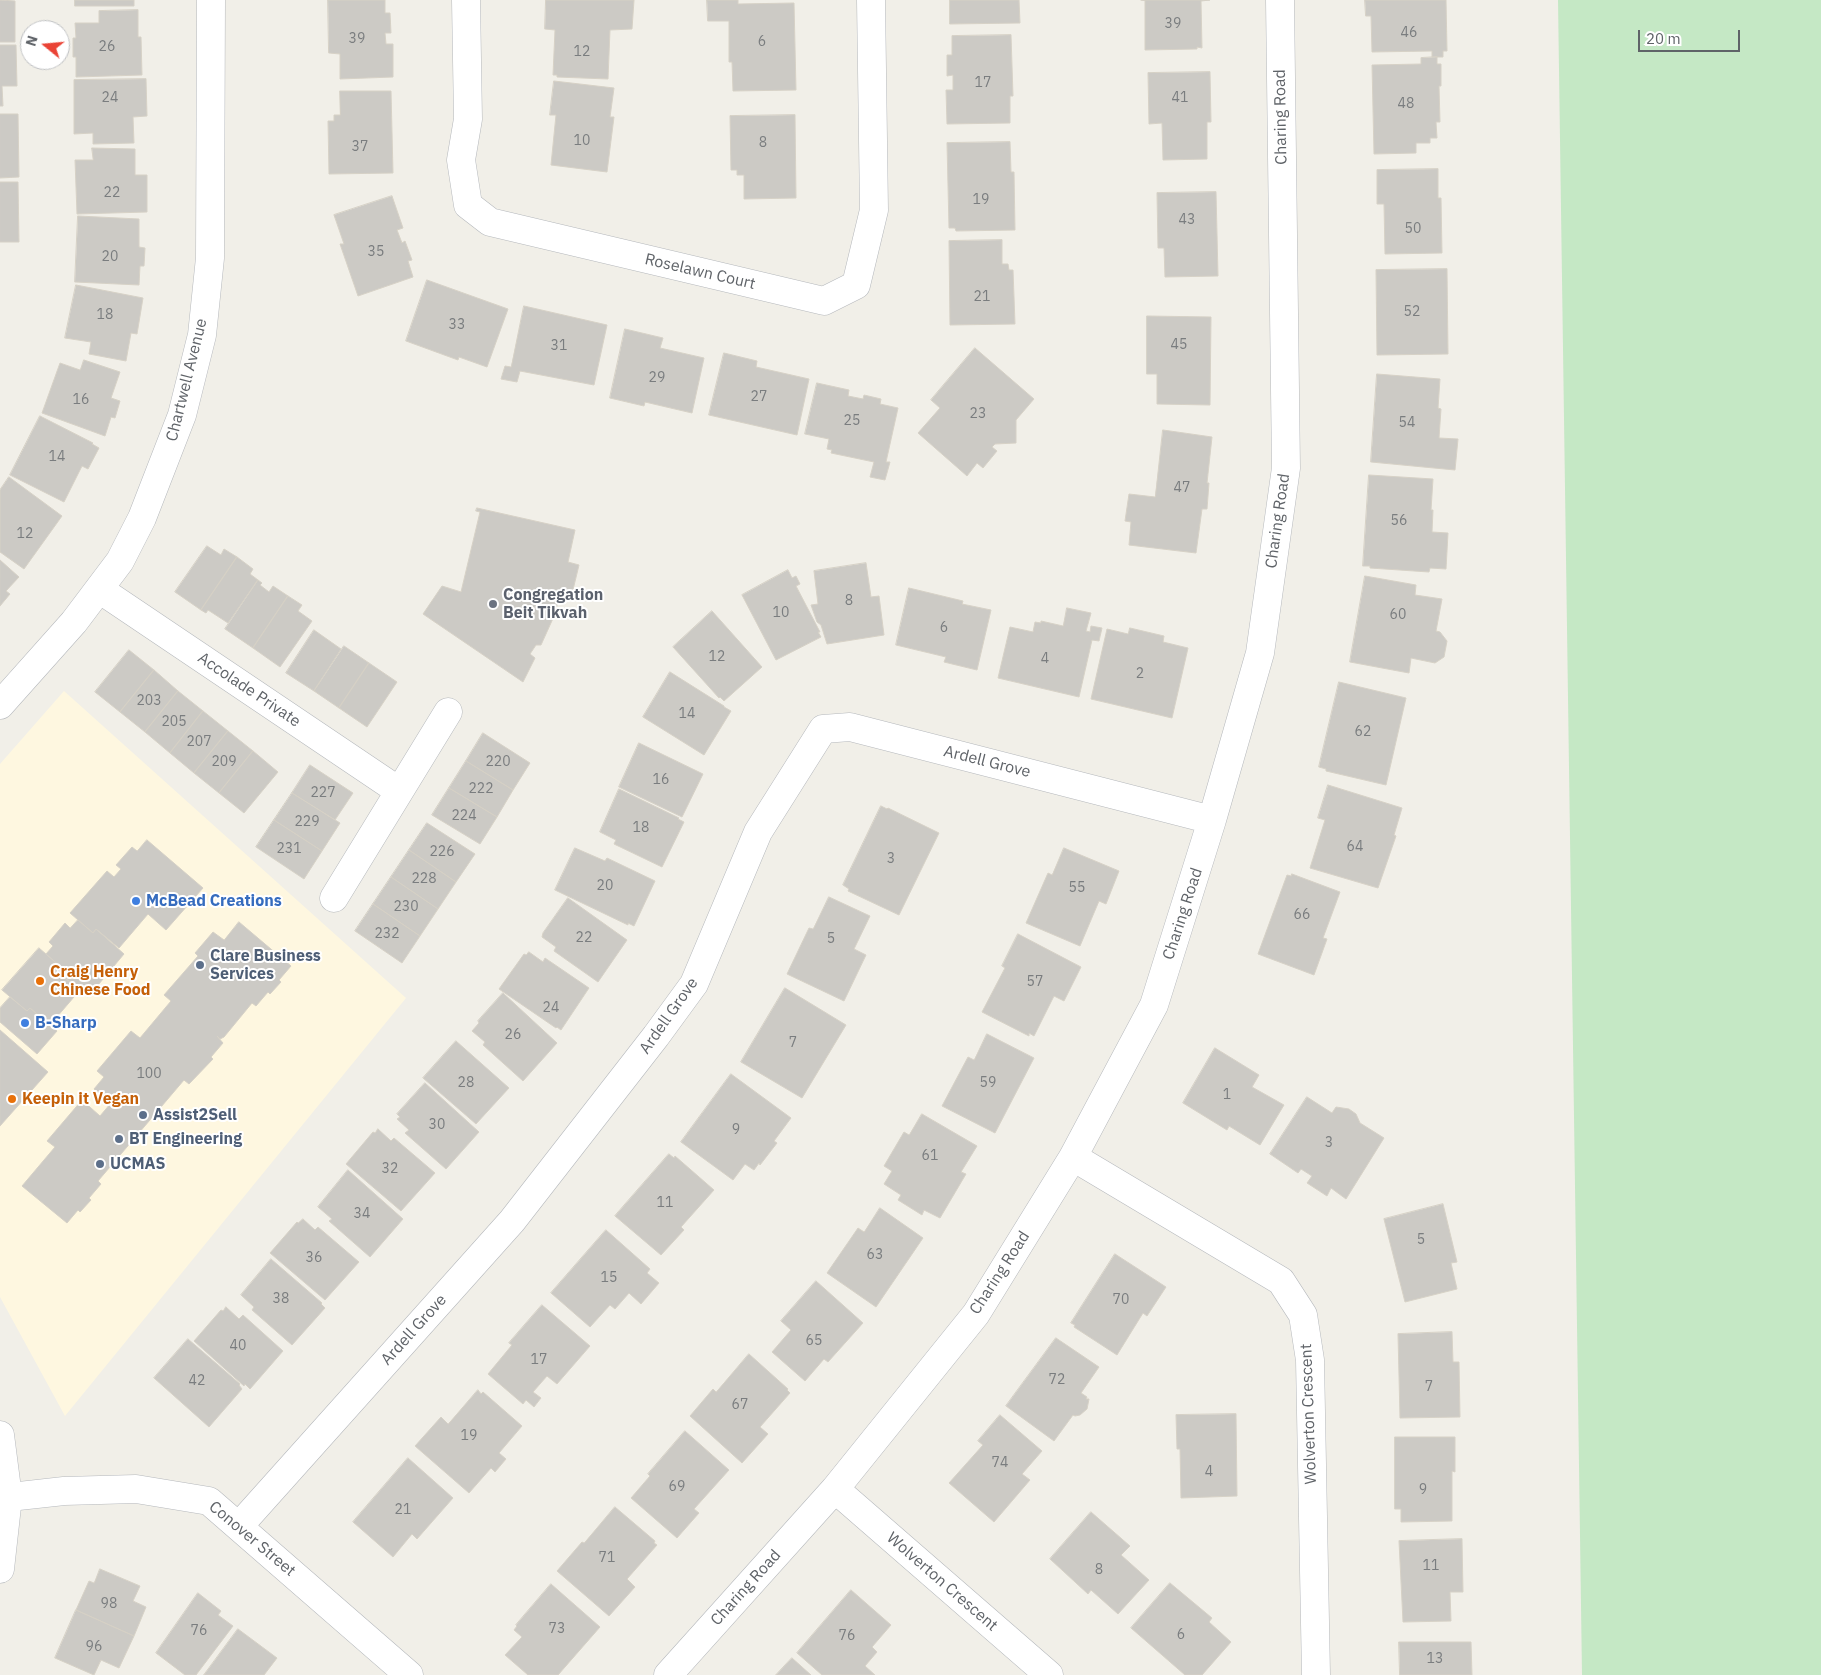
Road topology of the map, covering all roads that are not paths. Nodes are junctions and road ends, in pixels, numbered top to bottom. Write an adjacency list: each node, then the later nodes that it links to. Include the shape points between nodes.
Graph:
1 (211, 0): 5 (street, Chartwell Avenue, via 210,258 202,335 182,415 163,467 120,561)
2 (466, 0): 3 (street, Roselawn Court, via 468,119 461,160 468,205 490,222 824,301 856,285 874,210)
3 (871, 0)
4 (1280, 0): 9 (street, Charing Road, via 1286,468 1260,653)
5 (99, 588): 6 (street, Chartwell Avenue, via 74,622); 8 (street, Accolade Private)
6 (0, 705)
7 (448, 712): 8 (street)
8 (400, 791): 10 (street)
9 (1212, 820): 11 (street, Charing Road, via 1154,1005); 15 (street, Ardell Grove, via 850,727 823,729 758,832 694,984 656,1036 512,1221)
10 (334, 898)
11 (1074, 1157): 13 (street, Charing Road, via 976,1314); 20 (street, Wolverton Crescent, via 1281,1281 1302,1315 1310,1360)
12 (0, 1435): 14 (street)
13 (835, 1489): 18 (street, Charing Road); 19 (street, Wolverton Crescent)
14 (4, 1498): 15 (street, Conover Street, via 136,1488 209,1501); 16 (street)
15 (239, 1526): 17 (street, Conover Street)
16 (0, 1569)
17 (409, 1675)
18 (668, 1675)
19 (1049, 1675)
20 (1316, 1675)

